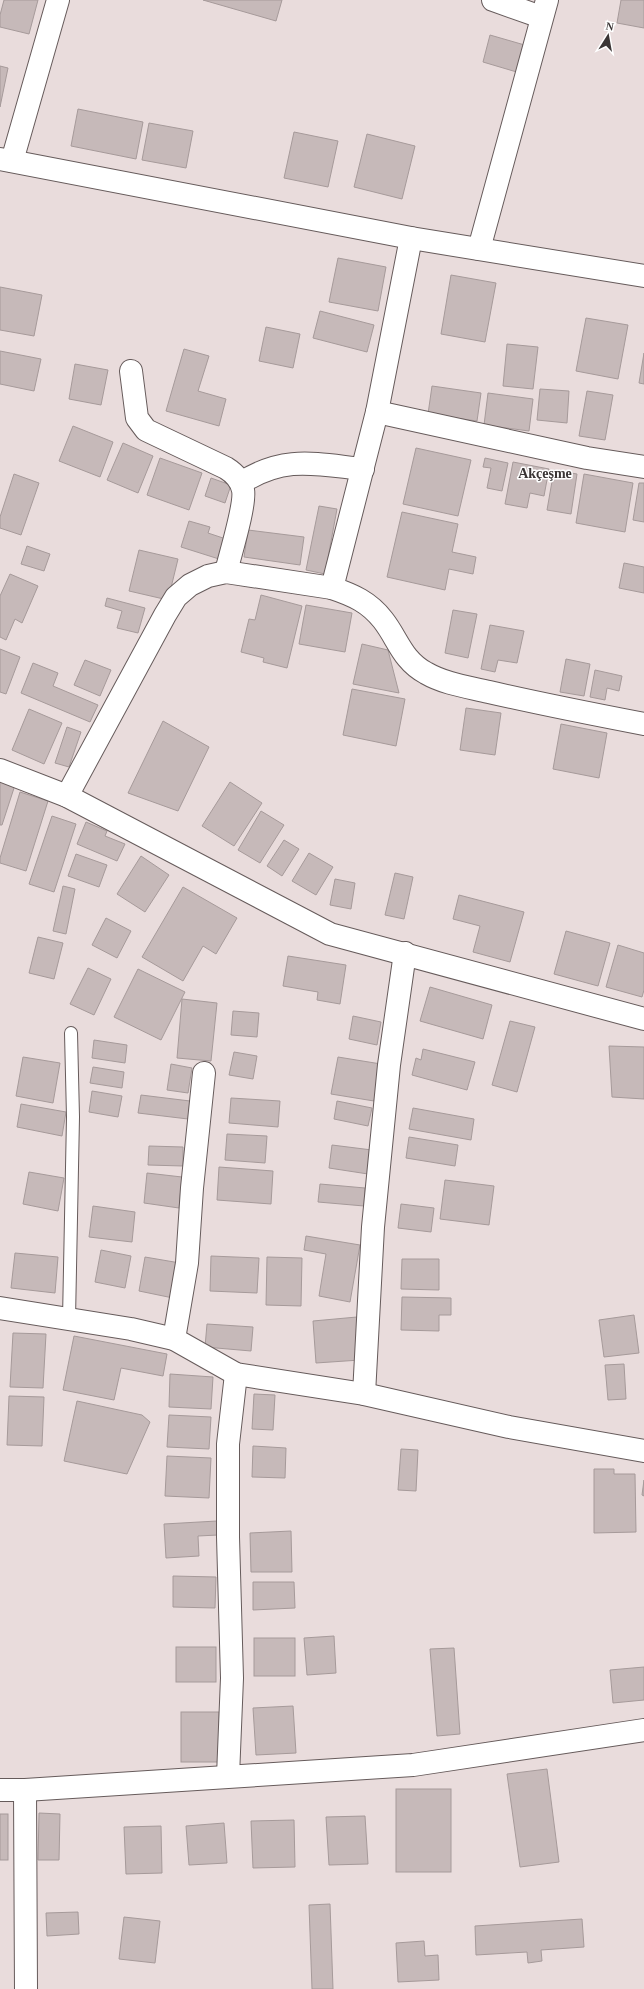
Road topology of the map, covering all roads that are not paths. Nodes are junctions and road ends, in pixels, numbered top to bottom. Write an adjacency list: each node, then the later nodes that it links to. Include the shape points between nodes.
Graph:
1 (58, 0): 4 (street)
2 (494, 0): 3 (street)
3 (544, 9): 6 (street)
4 (6, 160): 5 (street)
5 (411, 238): 6 (street); 9 (street)
6 (479, 249): 7 (street)
7 (644, 276)
8 (131, 371): 12 (street, via 137,418 146,430 226,468 235,474)
9 (377, 412): 10 (street, via 587,458); 11 (street)
10 (644, 467)
11 (363, 469): 12 (street, via 287,463 254,474); 14 (street)
12 (240, 483): 13 (street, via 243,498)
13 (226, 572): 14 (street); 17 (street, via 208,576 190,585 176,597)
14 (332, 588): 15 (street, via 355,596 371,606 410,661 425,673 443,681)
15 (644, 724)
16 (0, 770): 17 (street)
17 (67, 796): 18 (street, via 330,934)
18 (405, 953): 19 (street); 26 (street, via 389,1065 373,1228)
19 (644, 1019)
20 (71, 1033): 23 (lane, via 73,1117)
21 (204, 1073): 24 (street, via 187,1263)
22 (0, 1308): 23 (street)
23 (69, 1319): 24 (street)
24 (174, 1339): 25 (street)
25 (236, 1374): 26 (street); 29 (street, via 228,1444 232,1678)
26 (364, 1394): 27 (street, via 509,1427)
27 (644, 1451)
28 (644, 1730): 29 (street, via 413,1764)
29 (228, 1776): 31 (street)
30 (0, 1790): 31 (street)
31 (25, 1790): 32 (street)
32 (26, 1989)

